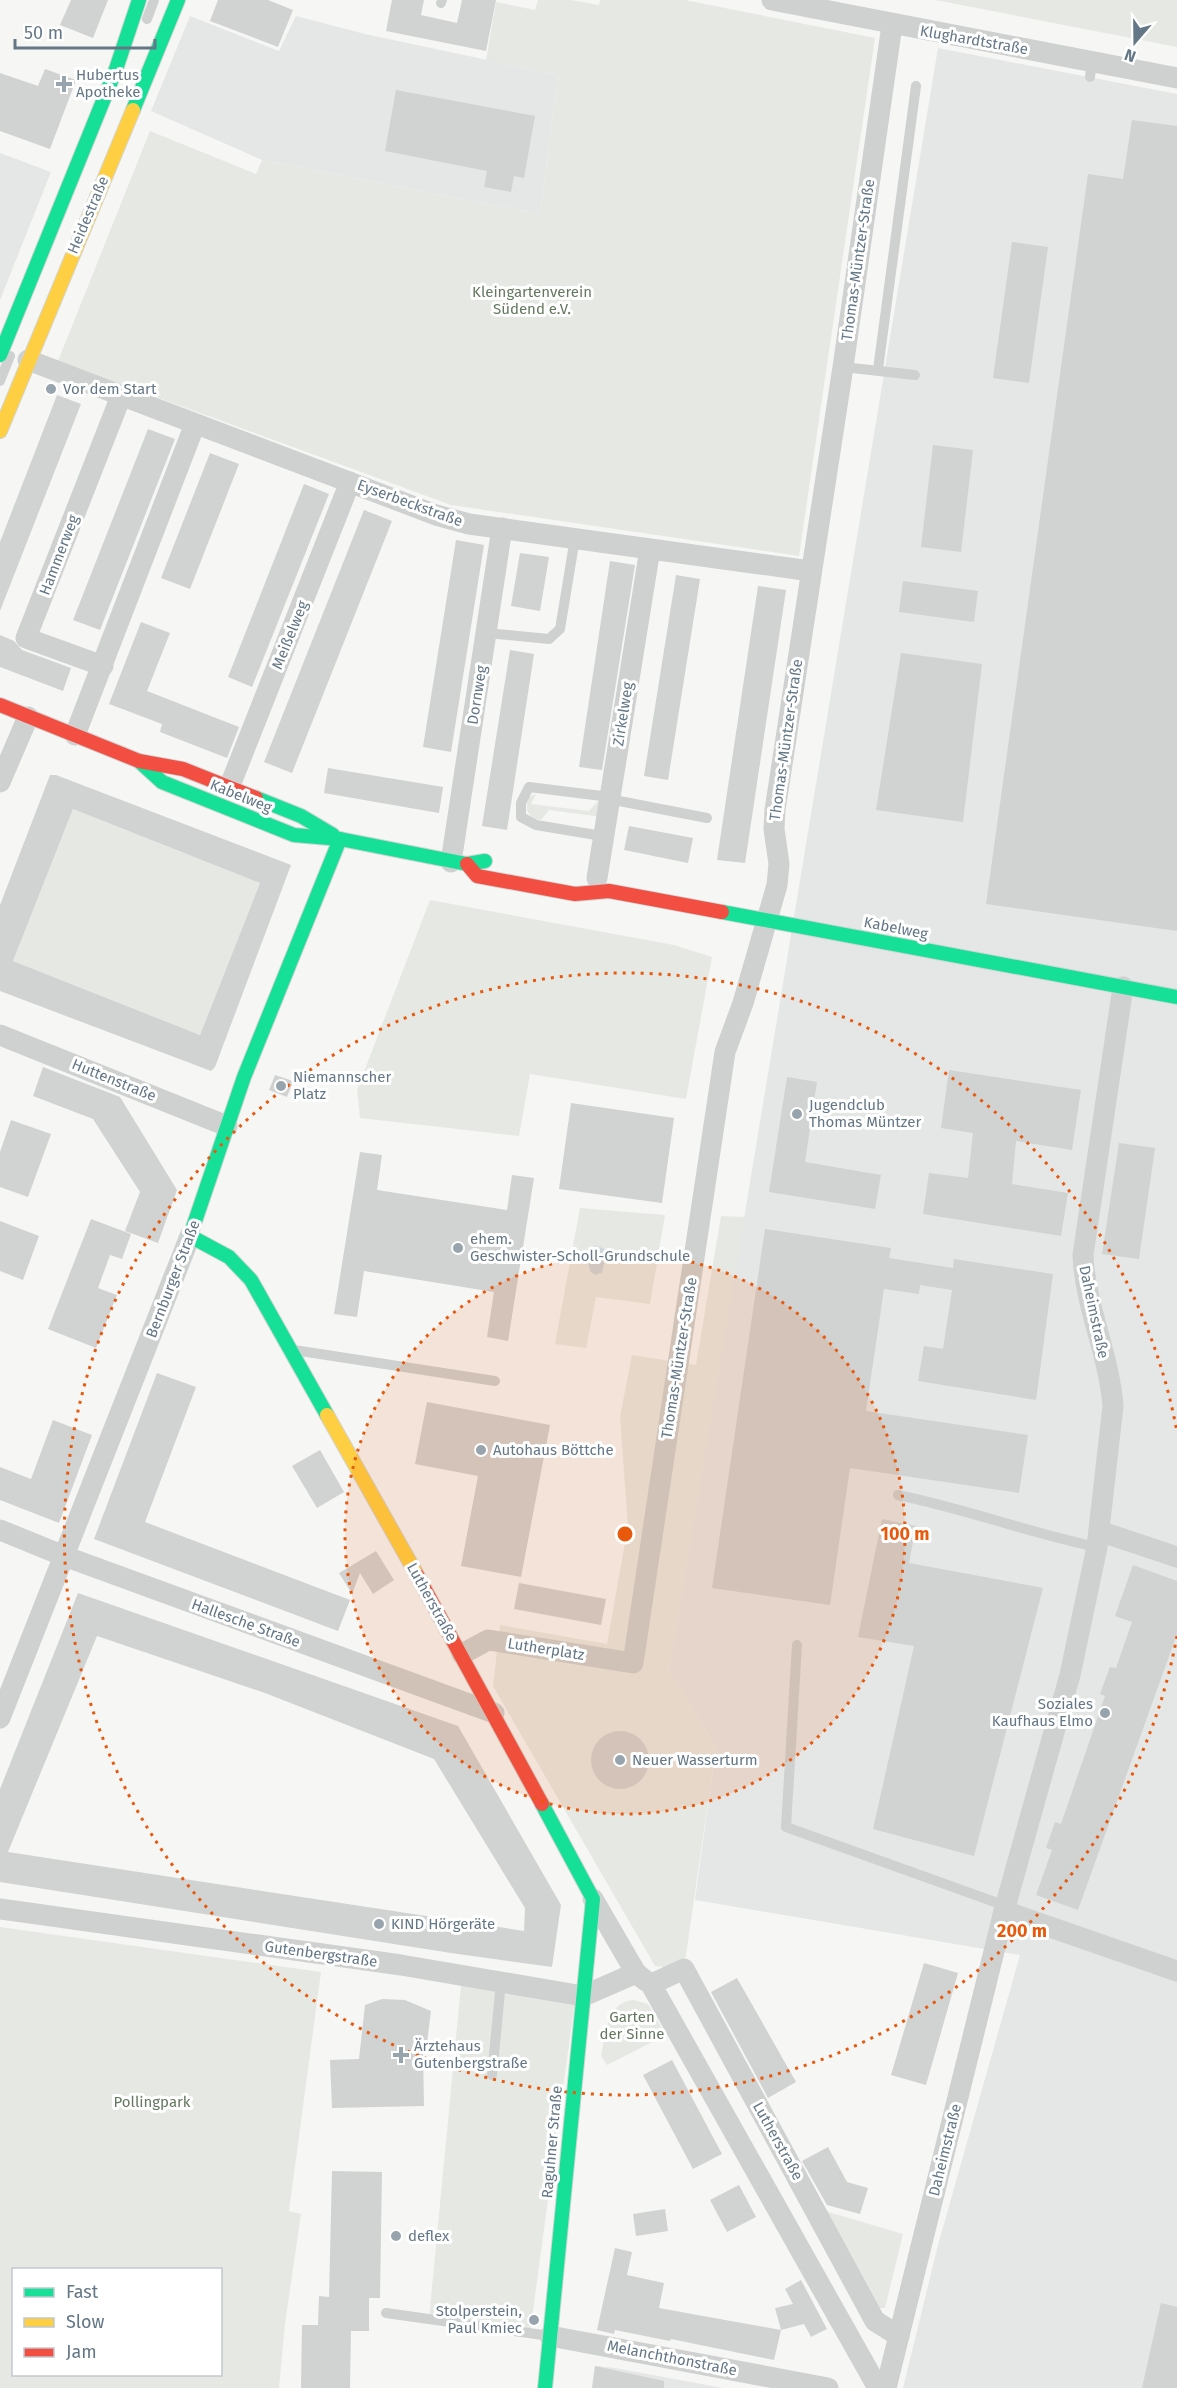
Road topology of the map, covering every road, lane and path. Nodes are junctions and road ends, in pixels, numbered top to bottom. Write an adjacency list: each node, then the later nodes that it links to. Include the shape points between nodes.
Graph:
1 (139, 0): 11 (main road, Heidestraße, via 116,69)
2 (154, 0): 3 (lane, via 147,30)
3 (163, 0)
4 (178, 0): 12 (main road, Heidestraße)
5 (772, 0): 6 (street, Klughardtstraße)
6 (892, 25): 8 (street, Klughardtstraße, via 1091,70); 13 (street, Thomas-Müntzer-Straße)
7 (139, 39): 16 (lane)
8 (1177, 78)
9 (916, 86): 14 (lane)
10 (85, 195): 18 (lane)
11 (0, 355)
12 (28, 360): 17 (street, Eyserbeckstraße); 20 (main road, Heidestraße)
13 (843, 366): 14 (lane); 25 (street, Thomas-Müntzer-Straße)
14 (878, 369): 15 (lane)
15 (915, 375)
16 (0, 381)
17 (121, 396): 19 (street, Eyserbeckstraße); 27 (street, Hammerweg, via 26,638)
18 (0, 404)
19 (195, 424): 21 (street, Eyserbeckstraße); 27 (street)
20 (0, 431)
21 (350, 482): 22 (street, Eyserbeckstraße, via 436,515); 33 (street, Meißelweg)
22 (502, 528): 23 (street, Eyserbeckstraße); 26 (street, Dornweg)
23 (575, 537): 24 (street, Eyserbeckstraße); 26 (lane, via 560,629 549,639)
24 (650, 549): 25 (street, Eyserbeckstraße); 34 (street, Zirkelweg)
25 (811, 571): 41 (street, Thomas-Müntzer-Straße, via 775,810 778,874)
26 (487, 633): 39 (street, Dornweg)
27 (103, 666): 30 (street)
28 (0, 705): 29 (main road, Kabelweg)
29 (28, 717): 30 (main road, Kabelweg); 32 (street)
30 (75, 735): 31 (main road, Kabelweg)
31 (138, 761): 33 (main road, Kabelweg, via 183,769); 37 (main road, Kabelweg, via 162,782 294,835)
32 (0, 782)
33 (230, 789): 37 (main road, Kabelweg, via 301,816)
34 (609, 798): 35 (lane); 36 (street, Zirkelweg); 36 (lane, via 529,787 521,803 521,817 536,825)
35 (708, 818)
36 (602, 836): 40 (street, Zirkelweg)
37 (340, 839): 39 (main road, Kabelweg); 45 (main road, Bernburger Straße)
38 (502, 861): 39 (main road, Kabelweg)
39 (459, 863): 40 (main road, Kabelweg, via 477,876 576,894)
40 (597, 882): 41 (main road, Kabelweg)
41 (767, 920): 42 (main road, Kabelweg); 56 (street, Thomas-Müntzer-Straße, via 725,1052)
42 (1123, 987): 43 (main road, Kabelweg); 51 (street, Daheimstraße, via 1083,1255 1113,1406)
43 (1177, 997)
44 (0, 1035): 45 (street, Huttenstraße)
45 (227, 1126): 46 (main road, Bernburger Straße)
46 (190, 1236): 47 (main road, Lutherstraße, via 212,1245 238,1265 251,1280); 52 (street, Bernburger Straße)
47 (291, 1350): 48 (lane); 55 (main road, Lutherstraße)
48 (495, 1381)
49 (898, 1495): 51 (lane, via 1062,1540)
50 (0, 1530): 52 (street, Hallesche Straße)
51 (1098, 1539): 53 (street); 60 (street, Daheimstraße, via 1057,1728)
52 (64, 1556): 57 (street, Hallesche Straße); 58 (street, Bernburger Straße)
53 (1177, 1557)
54 (796, 1645): 60 (lane, via 786,1827)
55 (462, 1654): 56 (street, Lutherplatz, via 488,1640); 57 (main road, Lutherstraße)
56 (633, 1663)
57 (494, 1713): 59 (main road, Lutherstraße)
58 (0, 1718)
59 (593, 1899): 63 (street, Lutherstraße); 66 (main road, Raguhner Straße)
60 (1005, 1908): 62 (street); 70 (street, Daheimstraße)
61 (0, 1909): 64 (street, Gutenbergstraße)
62 (1177, 1971)
63 (636, 1973): 65 (street, Lutherstraße); 66 (street)
64 (501, 1982): 66 (street, Gutenbergstraße); 67 (lane)
65 (653, 1988): 70 (street, Lutherstraße, via 656,1982 684,1969 875,2321); 71 (street, Lutherstraße)
66 (583, 1996): 69 (main road, Raguhner Straße)
67 (492, 2075)
68 (386, 2313): 69 (lane)
69 (550, 2336): 72 (main road, Raguhner Straße); 73 (street, Melanchthonstraße)
70 (899, 2337): 71 (street, Daheimstraße)
71 (886, 2386)
72 (545, 2388)
73 (828, 2388)

